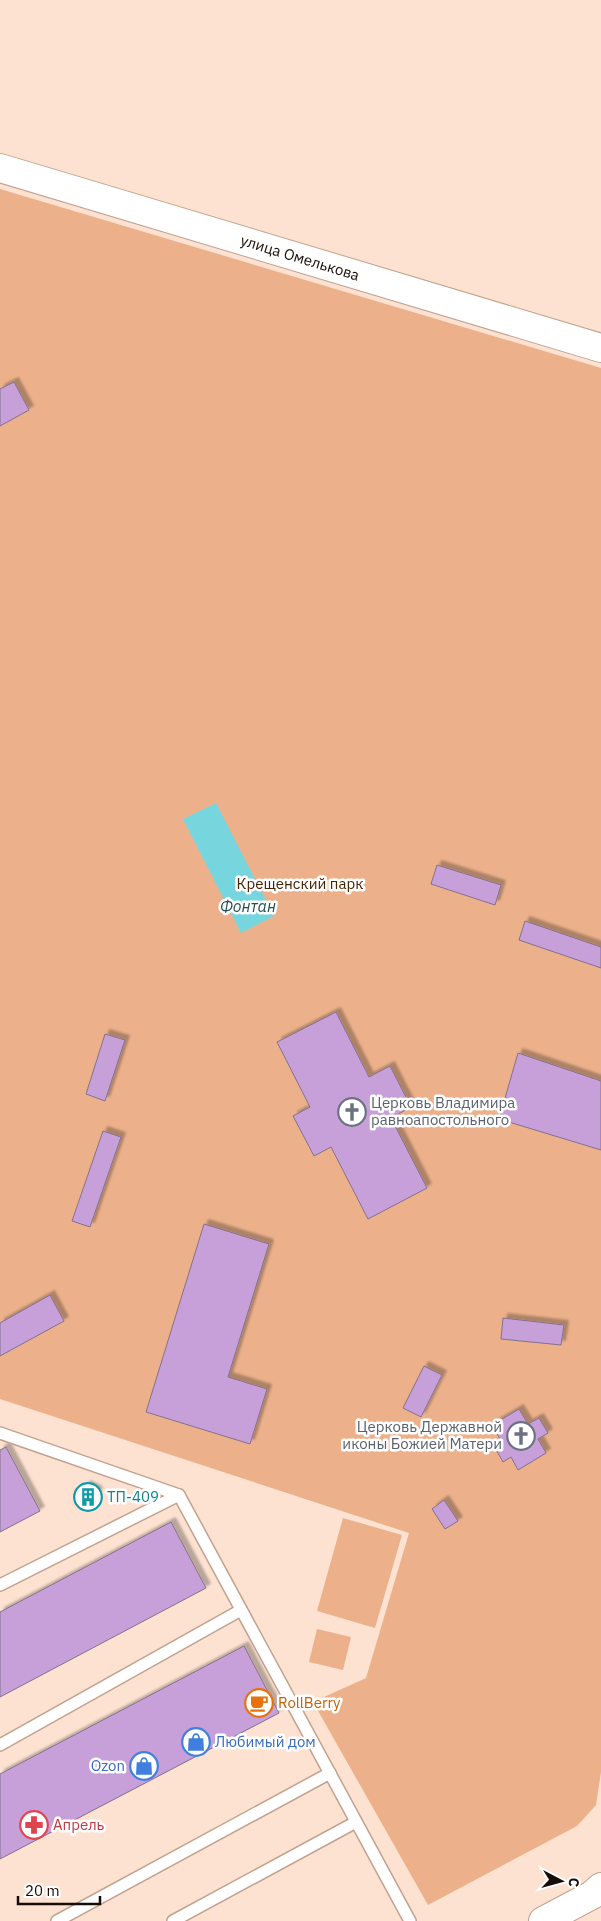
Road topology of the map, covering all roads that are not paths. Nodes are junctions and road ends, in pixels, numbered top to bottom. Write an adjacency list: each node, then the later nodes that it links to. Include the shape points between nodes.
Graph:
1 (0, 168): 2 (street, улица Омелькова)
2 (601, 348)
3 (0, 1433): 4 (lane)
4 (179, 1495): 5 (lane); 6 (lane)
5 (0, 1584)
6 (241, 1610): 7 (lane); 8 (lane)
7 (0, 1745)
8 (330, 1773): 9 (lane); 11 (lane)
9 (356, 1822): 12 (lane); 13 (lane)
10 (596, 1891): 14 (street)
11 (57, 1921)
12 (173, 1921)
13 (410, 1921)
14 (544, 1921)

